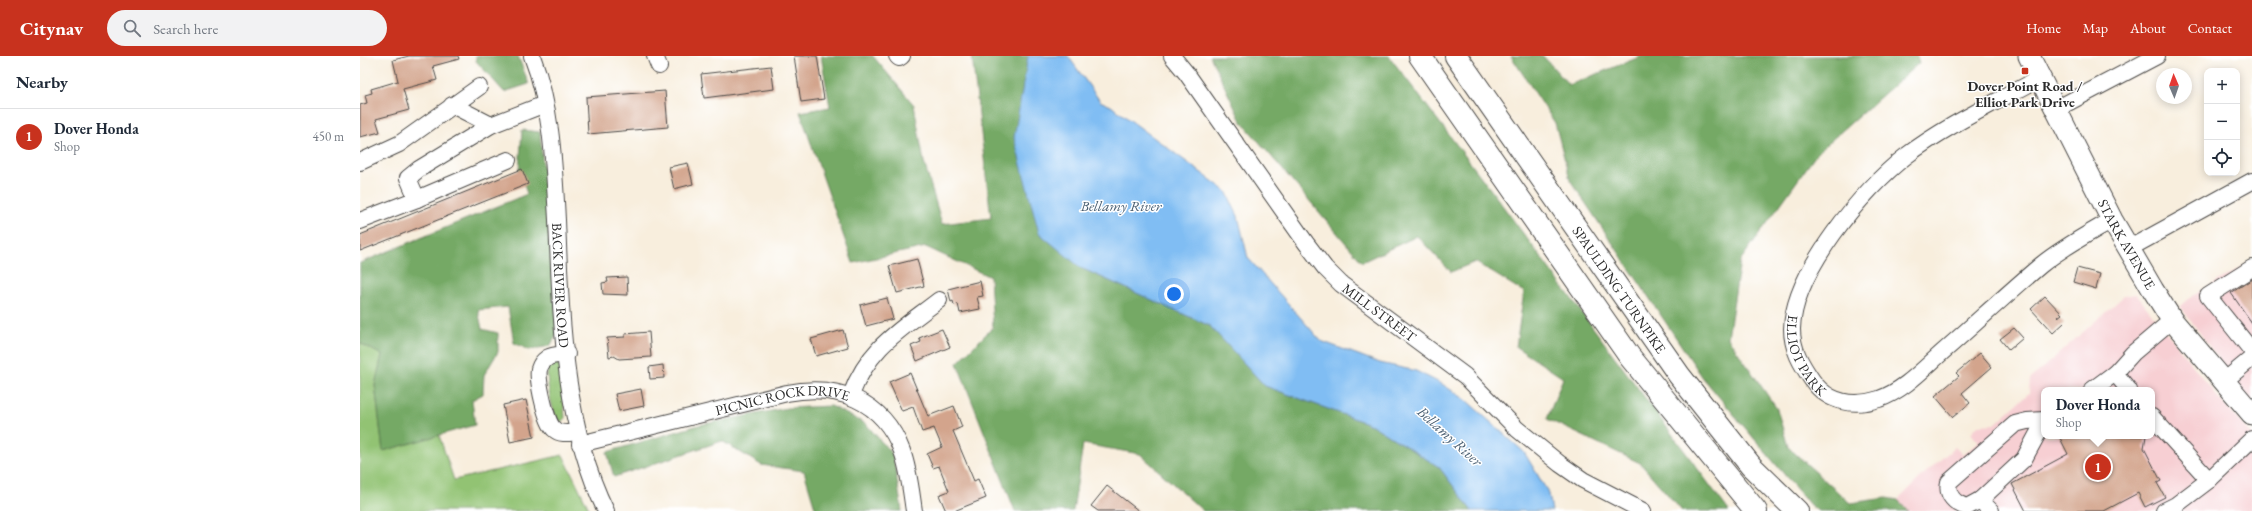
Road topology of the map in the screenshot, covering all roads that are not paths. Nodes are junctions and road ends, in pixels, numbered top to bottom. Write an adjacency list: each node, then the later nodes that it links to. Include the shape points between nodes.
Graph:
1 (532, 56): 11 (street, BACK RIVER ROAD)
2 (897, 56): 3 (street)
3 (902, 56)
4 (1172, 56): 43 (street, MILL STREET, via 1306,243 1341,284 1465,376 1517,429 1560,464 1583,480)
5 (1420, 56): 44 (highway, SPAULDING TURNPIKE, via 1630,357)
6 (1456, 56): 45 (highway, SPAULDING TURNPIKE, via 1679,375 1751,466)
7 (2029, 56): 9 (main road, STARK AVENUE)
8 (2157, 56): 13 (street)
9 (2040, 78): 13 (main road, STARK AVENUE); 19 (street, ELLIOT PARK, via 1922,145 1877,182 1845,217 1809,275 1793,314 1794,346 1799,361 1814,383 1830,397 1847,403 1864,403 1881,398 1910,381 2054,254)
10 (478, 87): 12 (street)
11 (545, 104): 14 (street); 26 (street, BACK RIVER ROAD, via 554,160)
12 (452, 105): 14 (street); 16 (street, via 398,144)
13 (2056, 108): 19 (main road, STARK AVENUE)
14 (491, 125): 18 (street, via 408,178)
15 (508, 160): 18 (street)
16 (360, 162)
17 (2252, 181): 21 (street)
18 (417, 199): 20 (street)
19 (2112, 220): 21 (main road, STARK AVENUE)
20 (360, 221)
21 (2128, 249): 24 (main road, STARK AVENUE)
22 (2252, 268): 25 (street, via 2208,296)
23 (939, 300): 32 (street, via 877,349 858,375)
24 (2172, 320): 28 (street); 29 (main road, STARK AVENUE)
25 (2252, 351)
26 (567, 354): 37 (street, BACK RIVER ROAD); 37 (street, PICNIC ROCK DRIVE, via 547,358 539,369 539,375 546,416 550,424 559,432)
27 (2252, 358): 29 (street)
28 (2114, 373): 30 (street); 31 (street)
29 (2223, 382): 33 (main road, STARK AVENUE)
30 (2096, 387)
31 (2126, 387)
32 (851, 395): 37 (street, PICNIC ROCK DRIVE, via 820,389 804,389); 42 (street, PICNIC ROCK DRIVE, via 877,414 895,436 906,466)
33 (2252, 414)
34 (2155, 420): 39 (street)
35 (2041, 421): 40 (street, via 2015,424 1949,482 1947,489 1950,497 1959,505)
36 (2041, 427): 40 (street, via 2024,459)
37 (579, 438): 41 (street, BACK RIVER ROAD)
38 (2252, 439): 39 (street)
39 (2209, 480): 46 (street)
40 (1985, 506)
41 (606, 511)
42 (914, 511)
43 (1643, 511)
44 (1756, 511)
45 (1797, 511)
46 (2164, 511)

